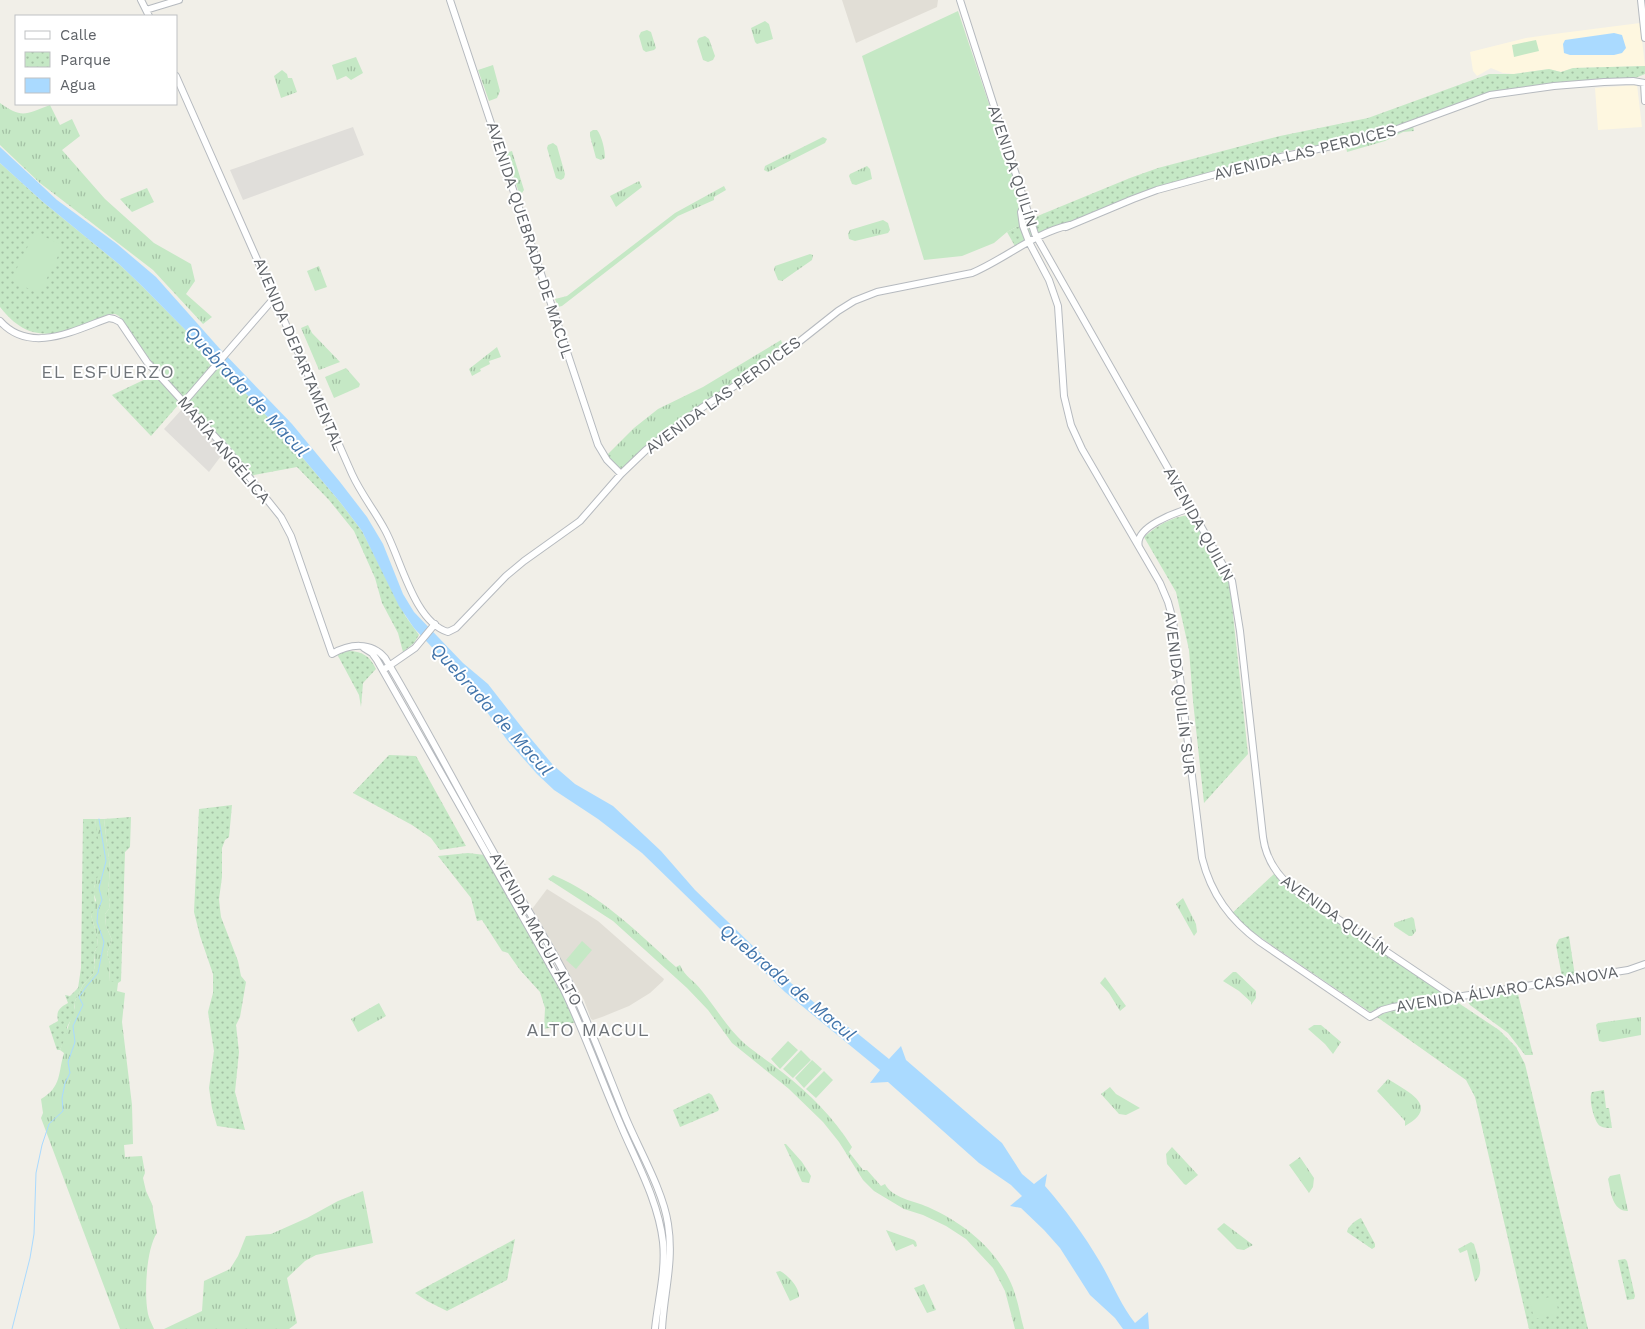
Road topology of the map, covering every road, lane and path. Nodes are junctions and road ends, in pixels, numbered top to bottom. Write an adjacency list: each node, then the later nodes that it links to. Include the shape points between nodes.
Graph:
1 (152, 0): 6 (street)
2 (179, 0): 7 (street)
3 (450, 0): 23 (street, AVENIDA QUEBRADA DE MACUL, via 598,445)
4 (960, 0): 13 (street, AVENIDA QUILÍN)
5 (1640, 0): 9 (street)
6 (142, 1): 8 (street)
7 (162, 2): 8 (street)
8 (147, 13)
9 (1645, 38)
10 (178, 80): 20 (street, AVENIDA DEPARTAMENTAL)
11 (1644, 80): 12 (street); 14 (street, AVENIDA LAS PERDICES, via 1554,86 1490,95 1368,139 1267,160 1157,190)
12 (1645, 101)
13 (1024, 206): 14 (street, AVENIDA QUILÍN); 15 (street, AVENIDA QUILÍN SUR, via 1021,216)
14 (1037, 238): 15 (street, AVENIDA LAS PERDICES); 16 (street, AVENIDA QUILÍN)
15 (1030, 242): 17 (street, AVENIDA QUILÍN SUR); 23 (street, AVENIDA LAS PERDICES, via 972,273 887,290 854,301 772,362 703,407 646,450)
16 (1058, 276): 17 (street); 18 (street, AVENIDA QUILÍN)
17 (1049, 280): 19 (street, AVENIDA QUILÍN SUR)
18 (1062, 283): 19 (street); 24 (street, AVENIDA QUILÍN)
19 (1053, 288): 25 (street, AVENIDA QUILÍN SUR, via 1060,313 1069,418)
20 (275, 297): 22 (street); 28 (street, AVENIDA DEPARTAMENTAL, via 352,474 386,532 419,606)
21 (0, 321): 22 (street, MARÍA ANGÉLICA, via 14,333 43,338 65,335 109,318 116,319 122,323 147,362)
22 (184, 402): 29 (street, MARÍA ANGÉLICA, via 229,452 284,522 332,654)
23 (621, 474): 28 (street, AVENIDA LAS PERDICES, via 580,521 506,576 456,628 448,632)
24 (1191, 508): 26 (street, via 1166,517); 33 (street, AVENIDA QUILÍN, via 1234,586 1263,837 1270,862 1278,876 1291,887)
25 (1129, 531): 26 (street); 27 (street, AVENIDA QUILÍN SUR)
26 (1140, 536): 27 (street)
27 (1140, 549): 34 (street, AVENIDA QUILÍN SUR, via 1164,592 1173,620 1200,846 1213,891 1245,931)
28 (434, 629): 30 (street, via 410,652)
29 (360, 646): 30 (street, AVENIDA MACUL ALTO, via 378,651); 31 (street, AVENIDA MACUL ALTO, via 372,653)
30 (389, 666): 31 (street); 36 (street, AVENIDA MACUL ALTO, via 565,974 660,1196 667,1218 670,1249 670,1278)
31 (382, 670): 35 (street, AVENIDA MACUL ALTO, via 563,988 648,1188 659,1222 663,1250)
32 (1645, 964): 33 (street, AVENIDA ÁLVARO CASANOVA, via 1628,970)
33 (1454, 997): 34 (street, AVENIDA ÁLVARO CASANOVA, via 1393,1007)
34 (1370, 1017)
35 (656, 1329)
36 (662, 1329)

